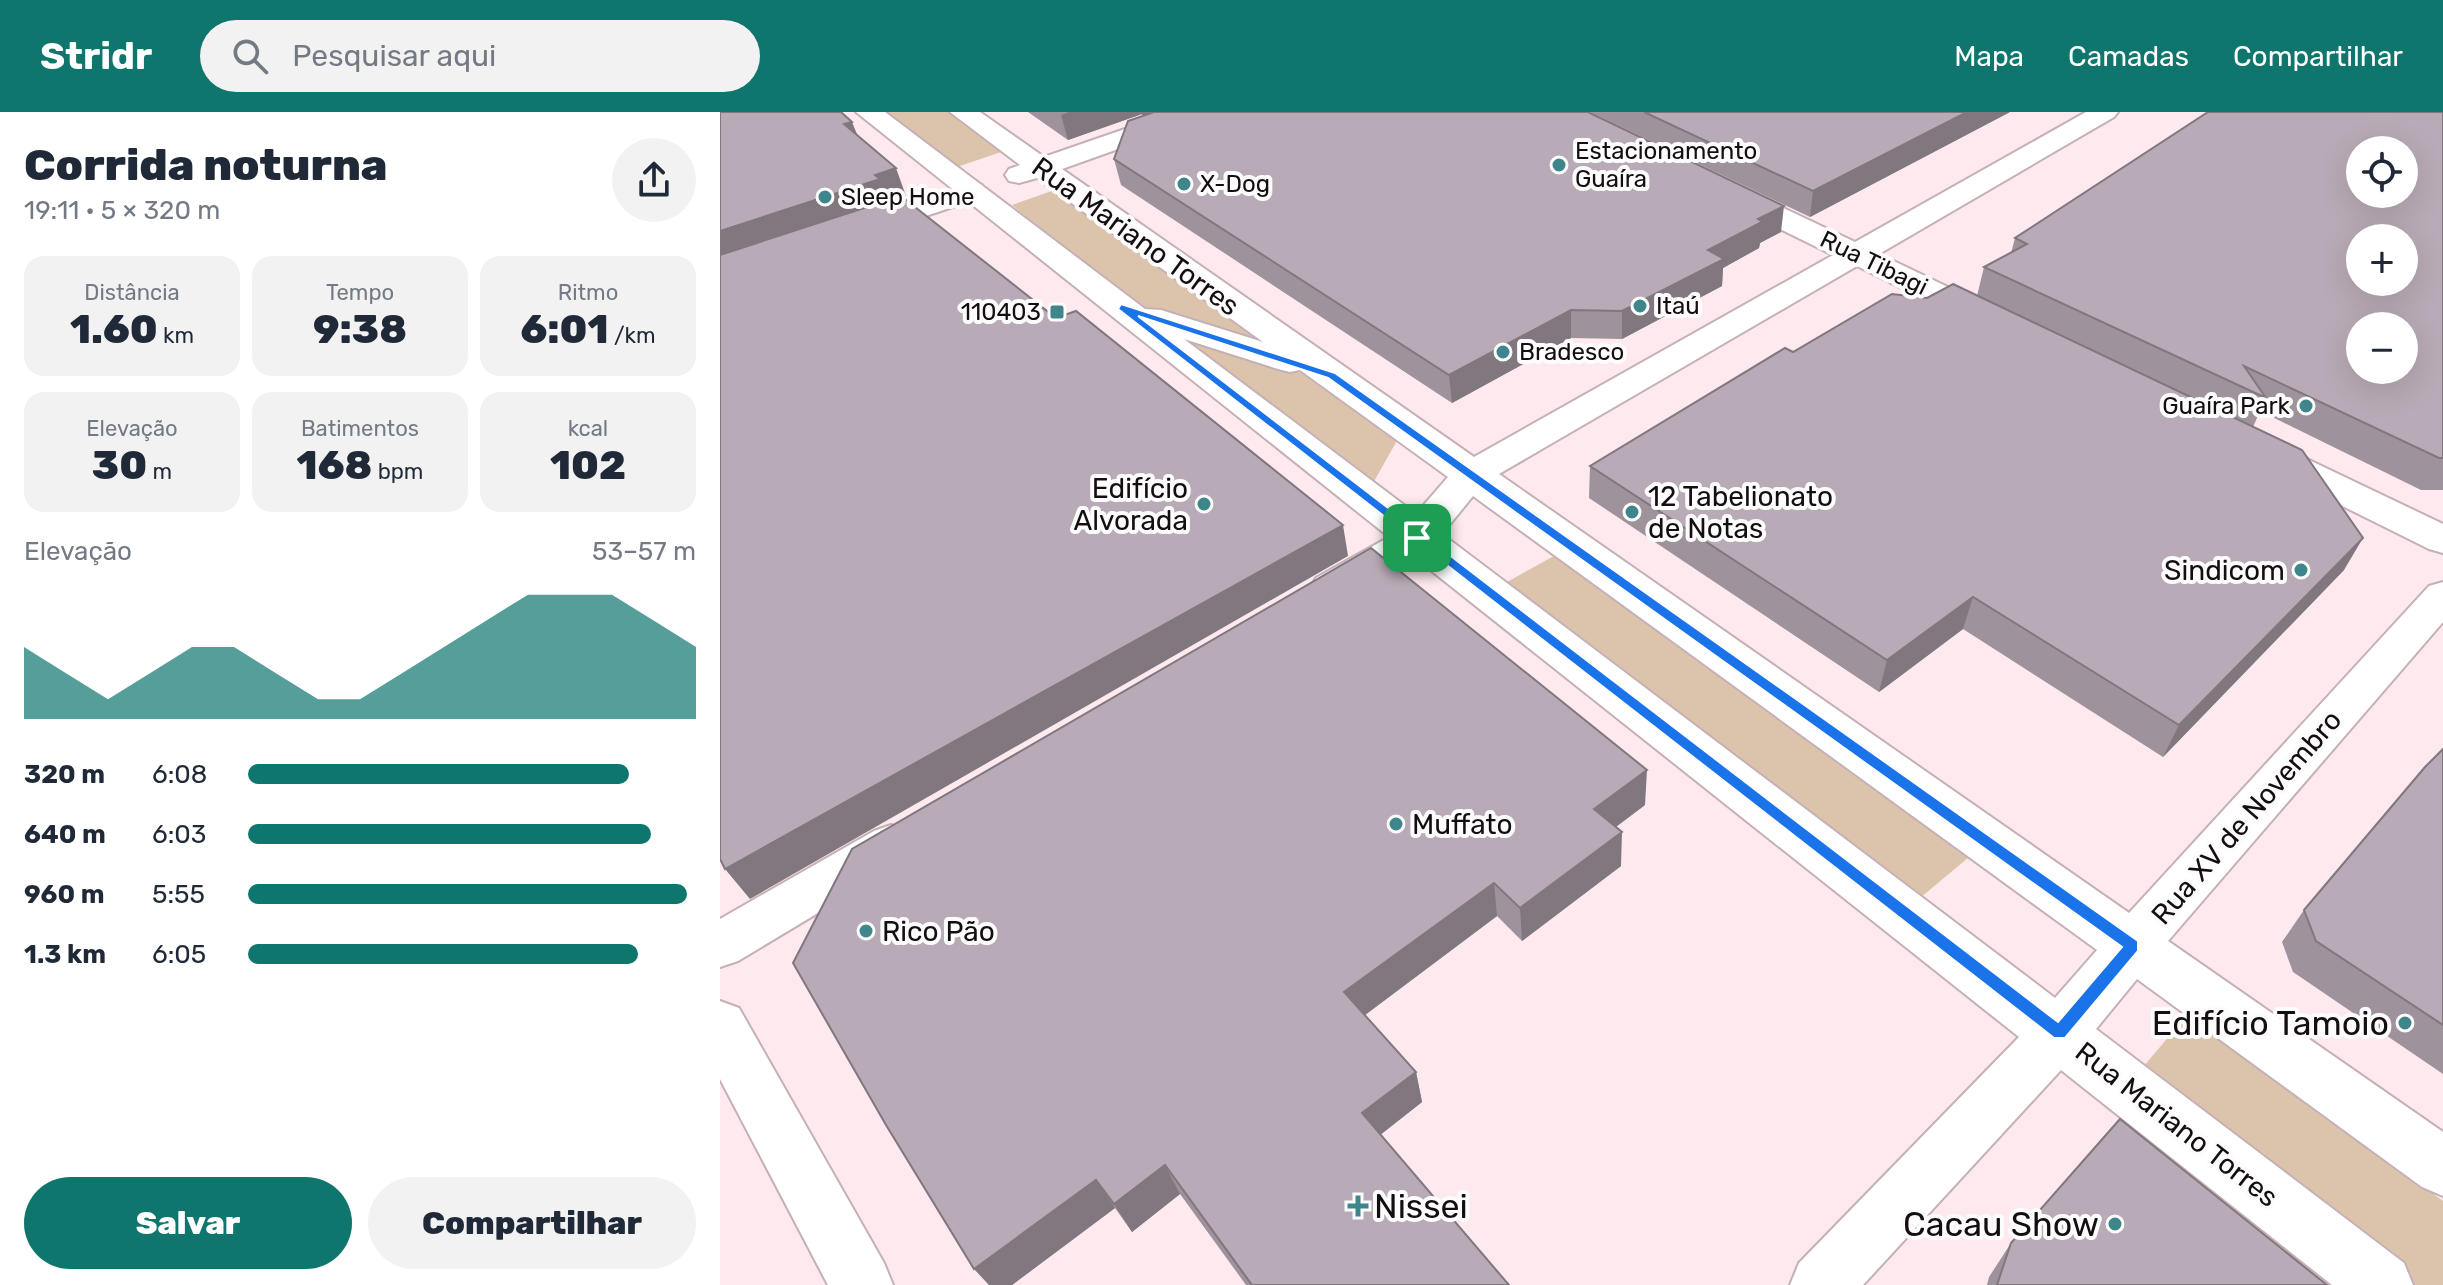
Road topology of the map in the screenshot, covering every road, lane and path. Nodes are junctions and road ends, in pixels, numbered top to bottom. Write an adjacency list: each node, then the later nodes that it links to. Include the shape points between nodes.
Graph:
1 (869, 112): 7 (main road, Rua Mariano Torres)
2 (963, 112): 5 (main road, Rua Mariano Torres)
3 (1199, 112): 5 (main road)
4 (2105, 112): 9 (main road)
5 (1040, 167): 7 (main road); 12 (main road, Rua Mariano Torres)
6 (1701, 179): 9 (main road, Rua Tibagi)
7 (972, 191): 8 (main road); 10 (main road, Rua Mariano Torres)
8 (834, 239)
9 (1856, 254): 11 (main road, Rua Tibagi); 14 (main road)
10 (1121, 307): 12 (main road); 15 (main road, Rua Mariano Torres)
11 (2020, 334)
12 (1332, 375): 14 (main road, Rua Mariano Torres)
13 (2247, 444): 16 (main road)
14 (1471, 474): 15 (main road); 21 (main road, Rua Mariano Torres)
15 (1417, 538): 18 (main road); 23 (main road, Rua Mariano Torres)
16 (2443, 540)
17 (2443, 596): 21 (main road, Rua XV de Novembro)
18 (1291, 611)
19 (924, 826): 20 (main road)
20 (720, 945)
21 (2133, 946): 23 (main road, Rua XV de Novembro); 24 (main road, Rua Mariano Torres)
22 (720, 1025): 25 (main road)
23 (2060, 1032): 26 (main road, Rua XV de Novembro); 27 (main road, Rua Mariano Torres)
24 (2443, 1167)
25 (862, 1285)
26 (1821, 1285)
27 (2382, 1285)

